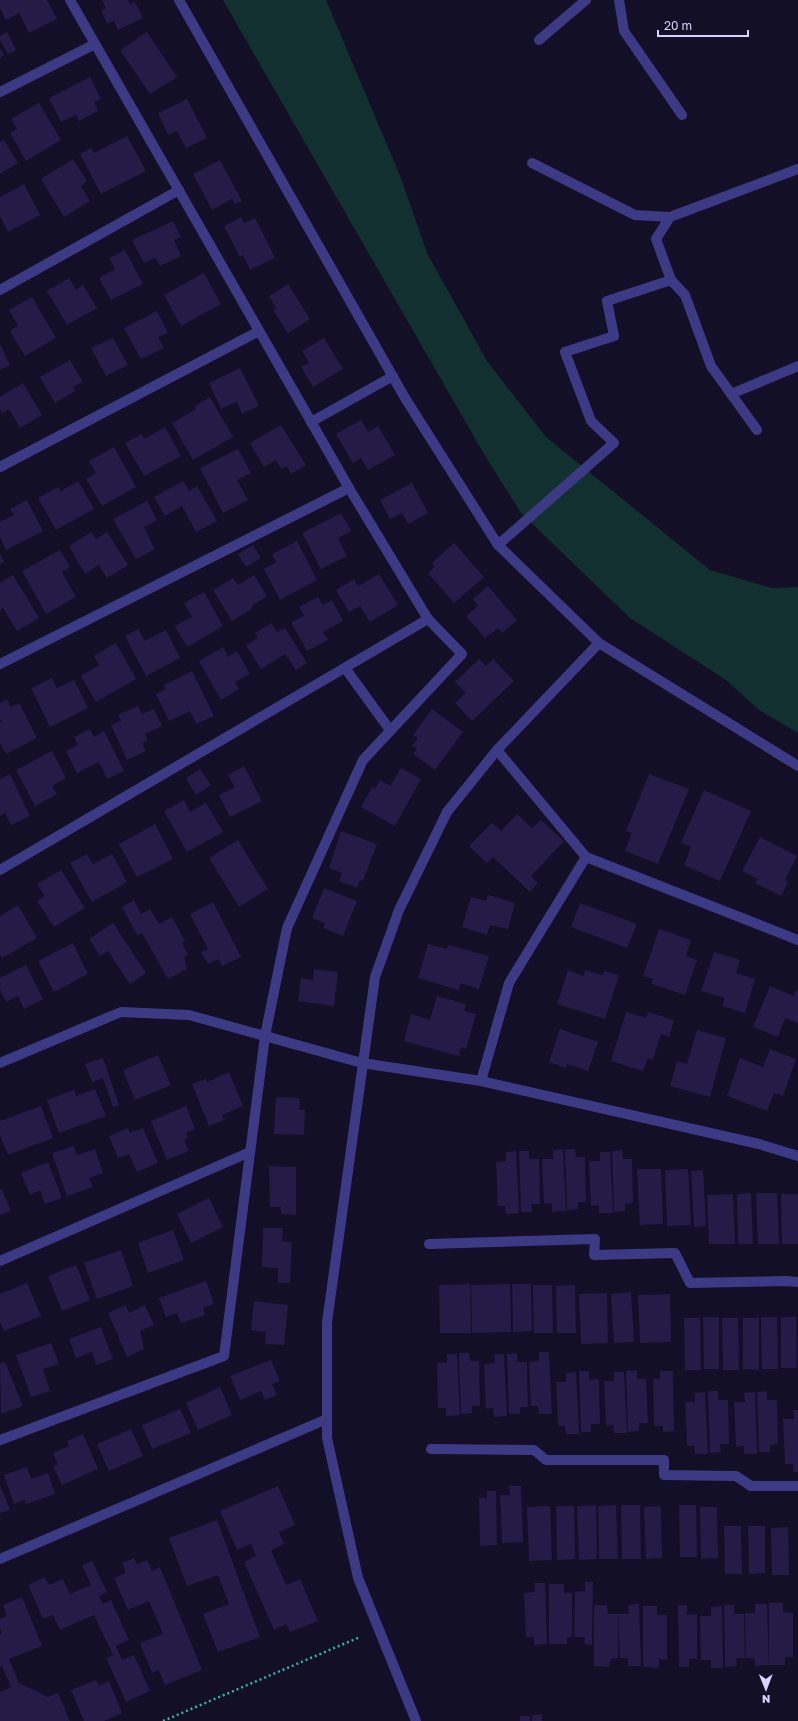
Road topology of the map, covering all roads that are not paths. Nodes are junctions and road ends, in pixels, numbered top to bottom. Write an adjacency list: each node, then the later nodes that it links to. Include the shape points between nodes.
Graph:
1 (70, 0): 6 (street)
2 (179, 0): 17 (street)
3 (586, 0): 5 (street)
4 (619, 0): 8 (street, via 624,31)
5 (539, 40)
6 (95, 44): 7 (street); 11 (street)
7 (0, 92)
8 (682, 115)
9 (532, 163): 12 (street, via 635,215)
10 (798, 169): 12 (street)
11 (179, 190): 14 (street); 15 (street)
12 (670, 216): 13 (street, via 656,239)
13 (671, 280): 18 (street, via 685,295 711,366); 23 (street, via 606,301 614,336 565,352 591,421 614,443)
14 (0, 290)
15 (259, 331): 19 (street); 21 (street)
16 (798, 366): 18 (street)
17 (392, 376): 19 (street); 23 (street)
18 (731, 394): 20 (street)
19 (311, 422): 22 (street)
20 (757, 430)
21 (0, 467)
22 (349, 488): 24 (street); 26 (street)
23 (498, 545): 25 (street)
24 (428, 619): 27 (street); 28 (street, via 462,654)
25 (599, 643): 29 (street); 30 (street)
26 (0, 664)
27 (345, 668): 28 (street); 32 (street)
28 (390, 730): 34 (street, via 363,760 287,928)
29 (498, 750): 31 (street); 36 (street, via 447,812 399,910 375,977)
30 (798, 766)
31 (586, 857): 33 (street); 37 (street, via 509,983)
32 (0, 870)
33 (798, 940)
34 (265, 1036): 35 (street, via 189,1015 121,1012); 36 (street); 38 (street)
35 (0, 1063)
36 (362, 1063): 37 (street); 43 (street, via 327,1322)
37 (481, 1081): 39 (street, via 759,1144)
38 (250, 1152): 41 (street); 44 (street, via 224,1356)
39 (798, 1156)
40 (429, 1244): 42 (street, via 594,1239 594,1255 676,1253 690,1283)
41 (0, 1261)
42 (798, 1282)
43 (327, 1420): 47 (street); 48 (street, via 327,1438 358,1578)
44 (0, 1440)
45 (431, 1449): 46 (street, via 534,1450 546,1460 664,1460 664,1475 736,1476 751,1486)
46 (798, 1486)
47 (0, 1559)
48 (416, 1721)

